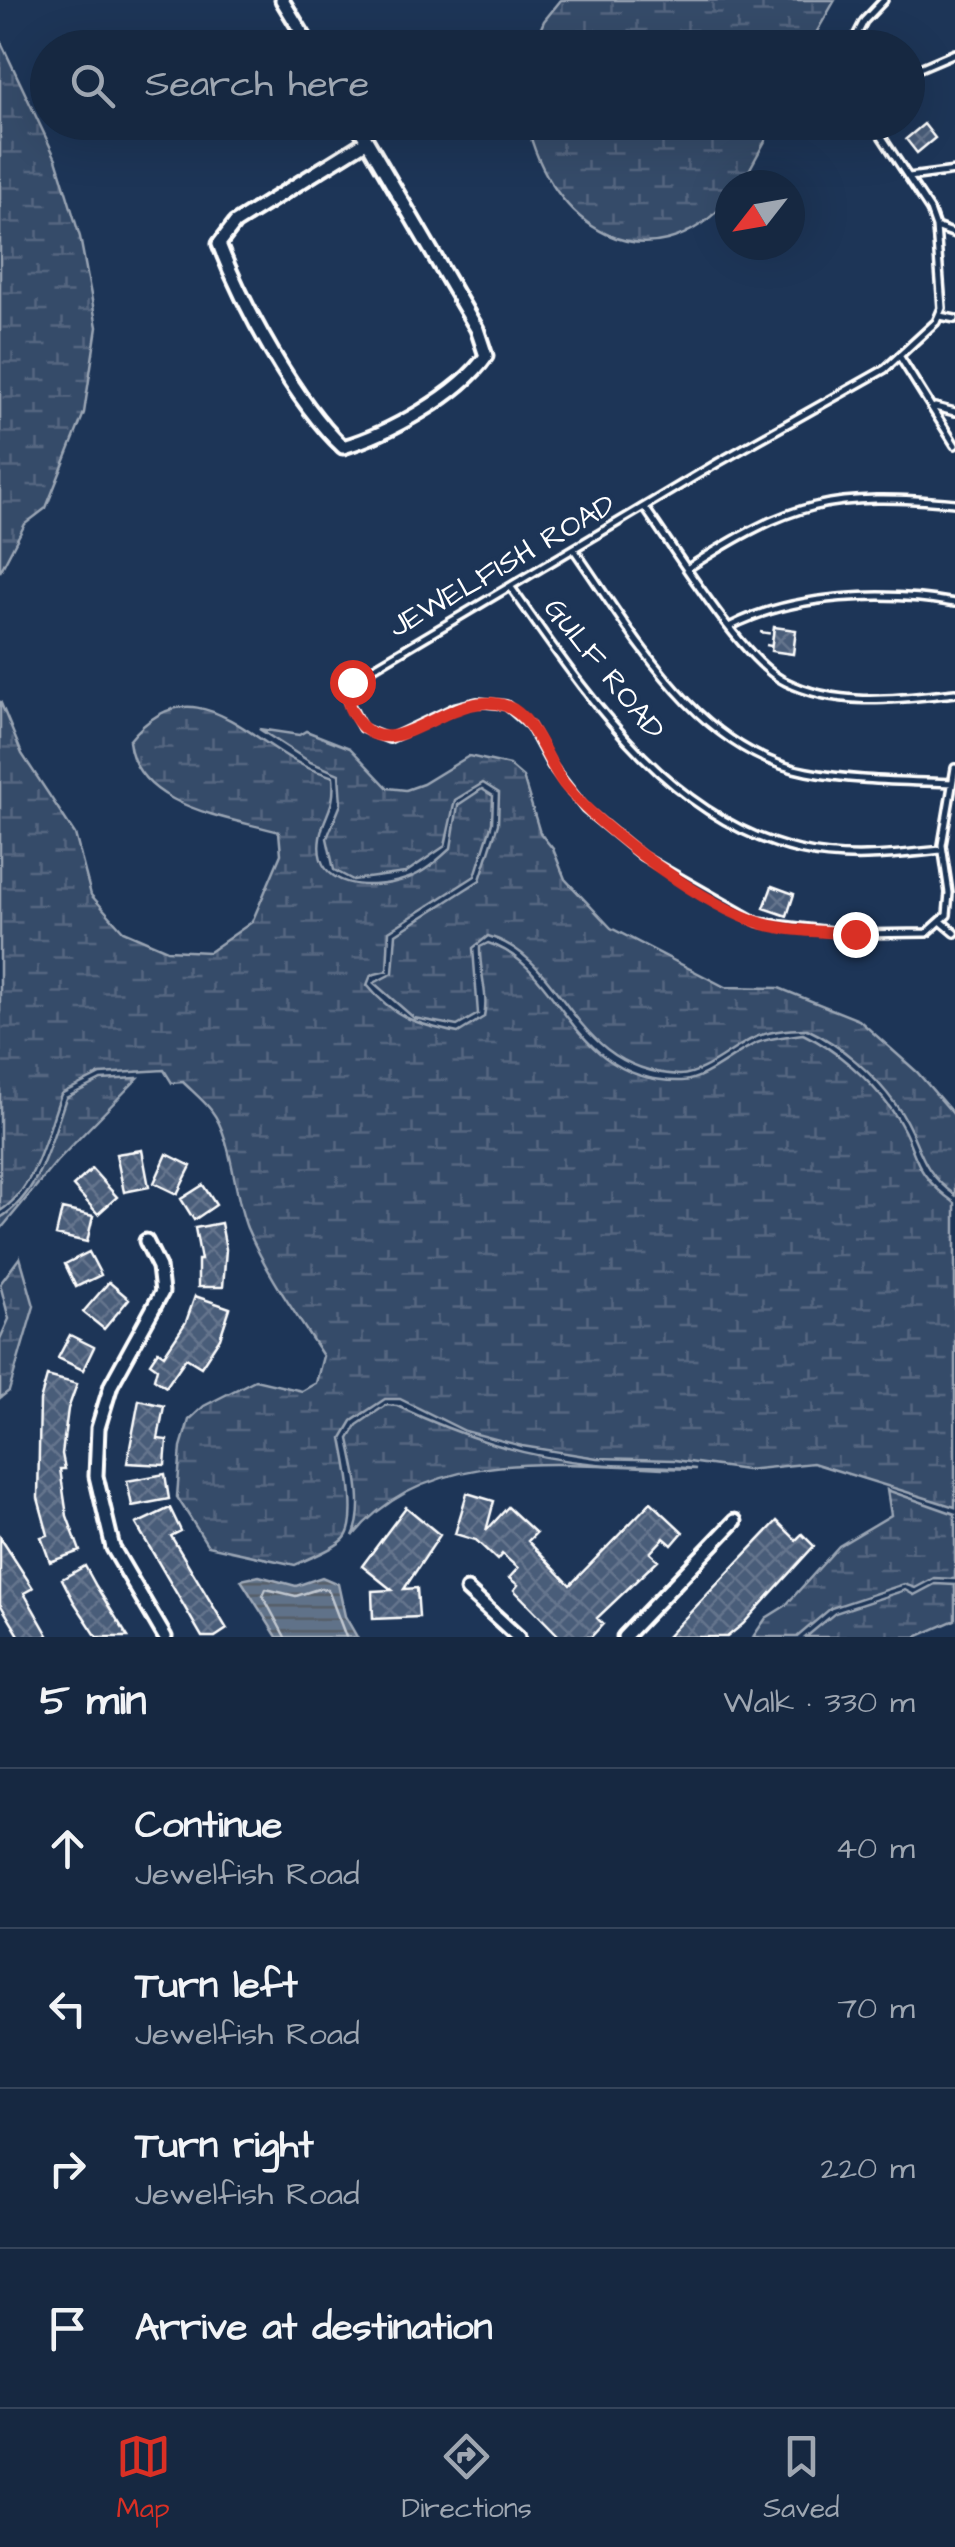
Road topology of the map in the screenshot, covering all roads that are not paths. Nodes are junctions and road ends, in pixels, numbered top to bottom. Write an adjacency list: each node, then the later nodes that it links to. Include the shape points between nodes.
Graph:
1 (282, 0): 3 (street)
2 (884, 0): 4 (lane)
3 (300, 30)
4 (860, 30)
5 (955, 53): 6 (lane)
6 (925, 66)
7 (883, 140): 10 (lane)
8 (368, 141): 8 (street, via 235,223 219,244 317,423 342,447 375,438 473,376 486,356 477,328)
9 (955, 171): 10 (lane)
10 (907, 177): 11 (lane)
11 (936, 227): 12 (lane); 13 (lane)
12 (955, 234)
13 (940, 316): 14 (lane); 15 (lane, JEWELFISH ROAD)
14 (955, 319)
15 (900, 357): 16 (lane); 20 (lane, JEWELFISH ROAD)
16 (932, 407): 17 (lane); 18 (lane)
17 (955, 412)
18 (955, 445)
19 (955, 503): 22 (lane, via 875,498 795,508)
20 (645, 508): 21 (lane, JEWELFISH ROAD); 22 (lane)
21 (575, 551): 23 (lane, JEWELFISH ROAD); 28 (lane, via 670,682 746,748 806,772)
22 (688, 568): 25 (lane)
23 (512, 589): 29 (lane, GULF ROAD, via 627,742 720,815 775,842 825,854); 30 (lane, JEWELFISH ROAD, via 352,682 346,699 362,728 389,739 456,707 506,705 530,726 564,784 607,830 747,918 783,928 910,936)
24 (955, 603): 25 (lane, via 850,599 760,613)
25 (731, 626): 26 (lane, via 773,674 824,694 882,700)
26 (955, 693)
27 (955, 768): 28 (lane)
28 (952, 783): 29 (lane)
29 (942, 850): 30 (lane, via 950,907)
30 (941, 922): 31 (lane)
31 (955, 933)
32 (146, 1241): 35 (street, via 162,1292 111,1385 98,1428 96,1476 113,1548)
33 (735, 1522): 37 (street)
34 (467, 1590): 36 (street)
35 (165, 1637)
36 (518, 1637)
37 (624, 1637)

